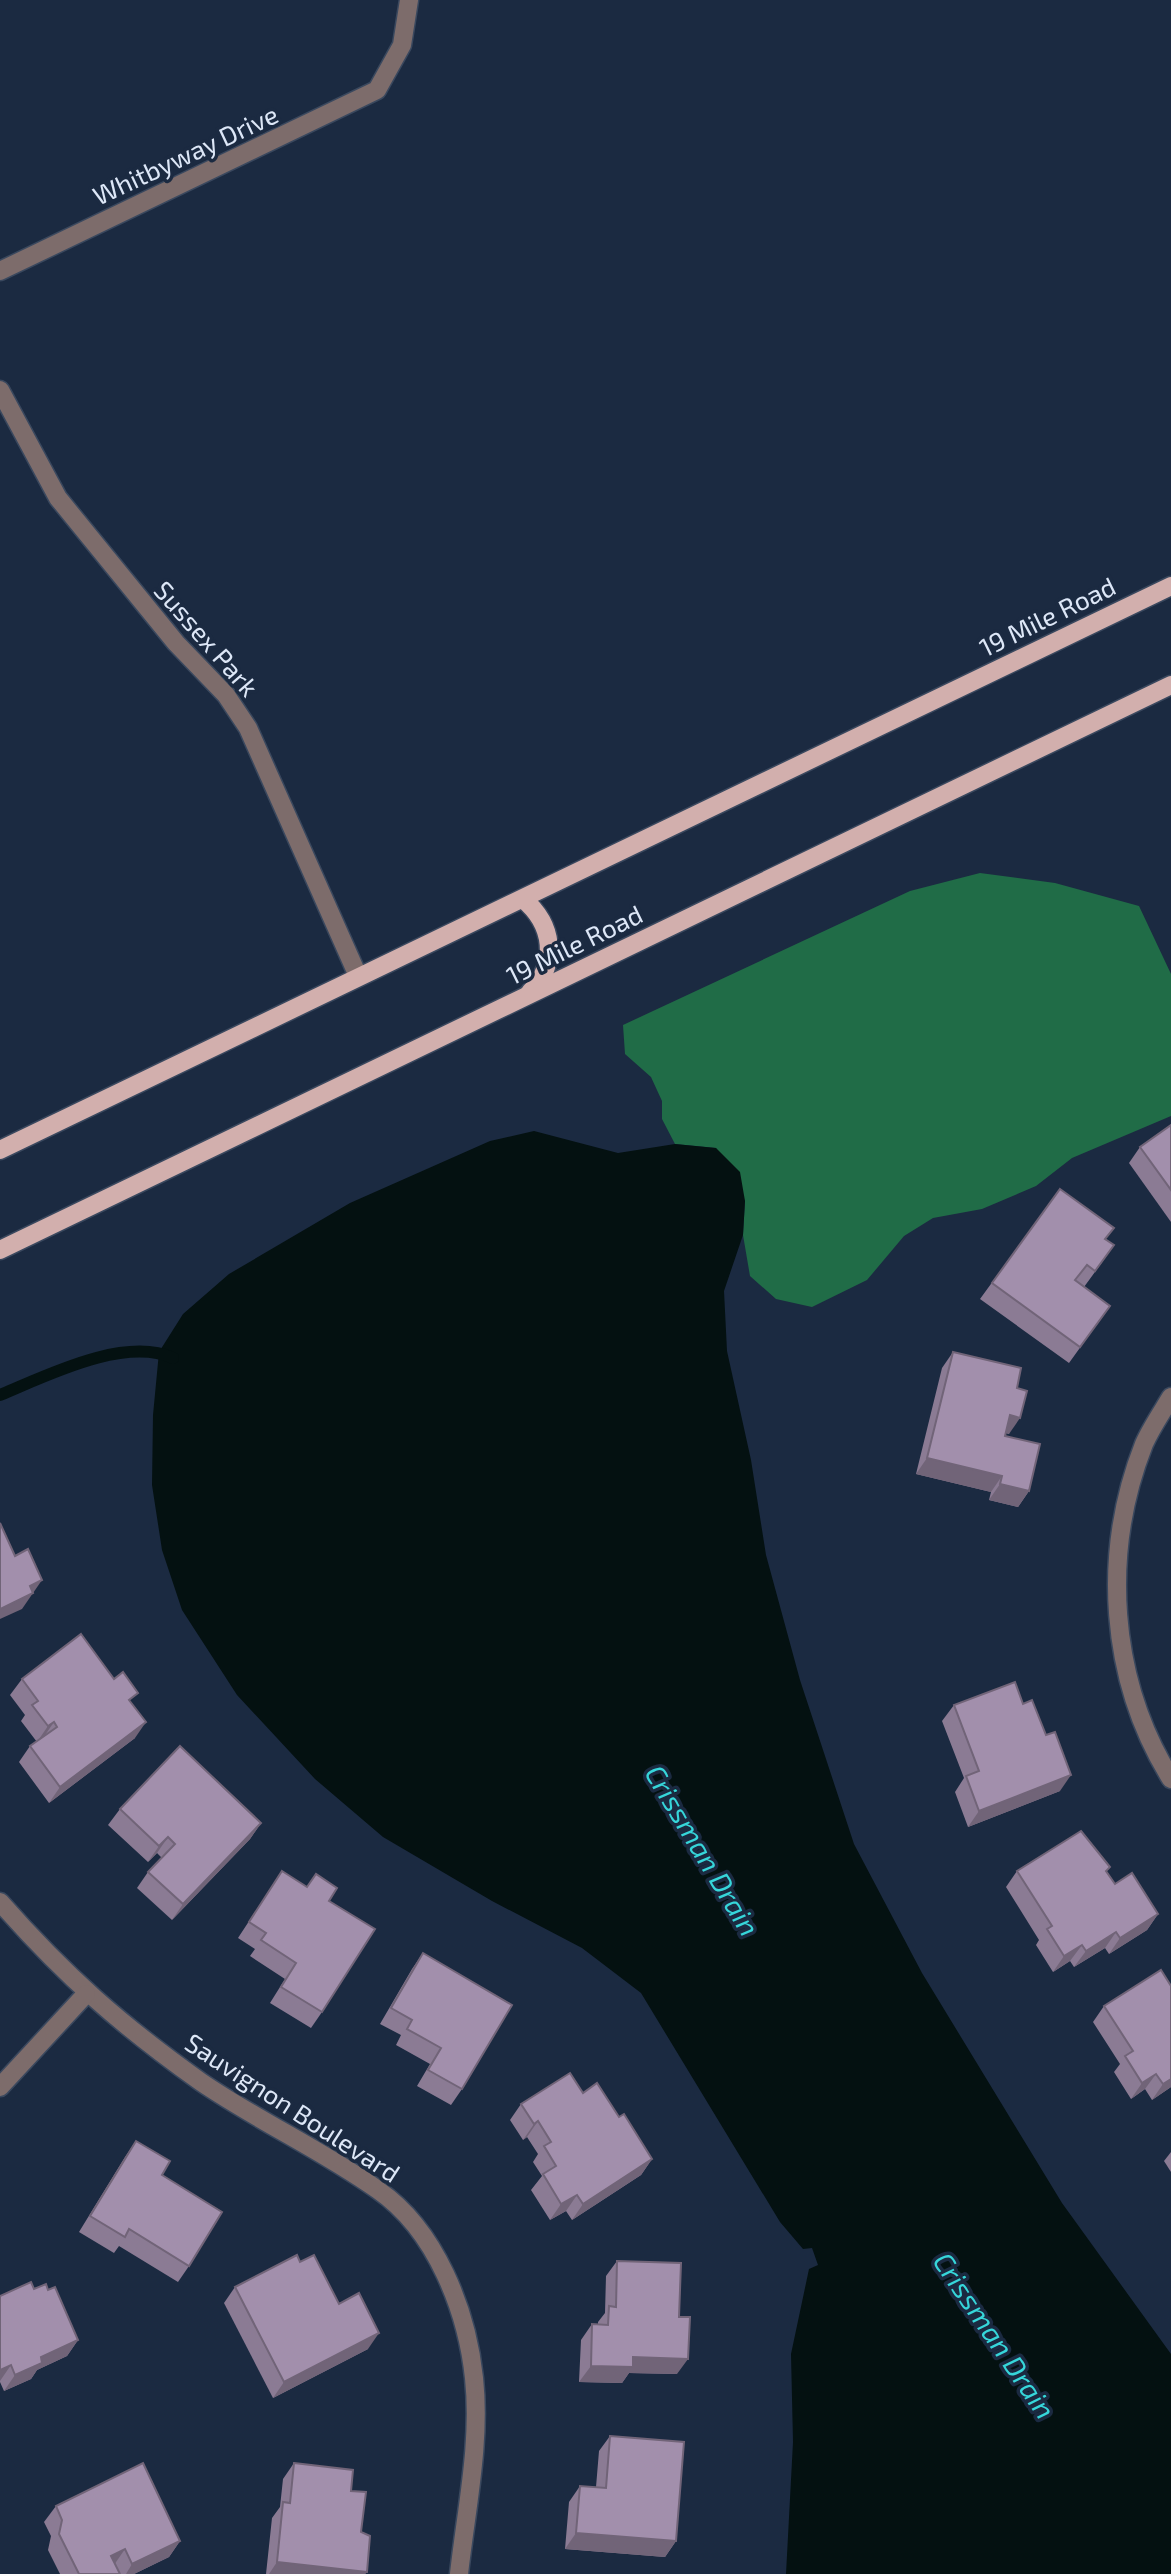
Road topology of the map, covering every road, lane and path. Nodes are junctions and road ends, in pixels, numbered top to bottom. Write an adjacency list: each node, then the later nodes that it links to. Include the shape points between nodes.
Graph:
1 (409, 0): 2 (street, Whitbyway Drive, via 402,45 377,90)
2 (0, 271)
3 (0, 390): 7 (street, Sussex Park, via 58,498 176,643 226,695 248,729)
4 (1171, 586): 6 (main road, 19 Mile Road)
5 (1171, 685): 8 (main road, 19 Mile Road)
6 (523, 899): 7 (main road, 19 Mile Road); 8 (main road, via 544,923 550,944 541,981)
7 (358, 976): 9 (main road, 19 Mile Road)
8 (525, 996): 10 (main road, 19 Mile Road)
9 (0, 1150)
10 (0, 1250)
11 (1171, 1397): 12 (street, via 1145,1443 1126,1508 1115,1580 1131,1696 1150,1745)
12 (1171, 1779)
13 (0, 1902): 14 (street, Sauvignon Boulevard)
14 (86, 1994): 15 (street); 16 (street, Sauvignon Boulevard, via 204,2084 380,2191 409,2219 439,2260 461,2316 474,2378 475,2437)
15 (1, 2090)
16 (459, 2574)

